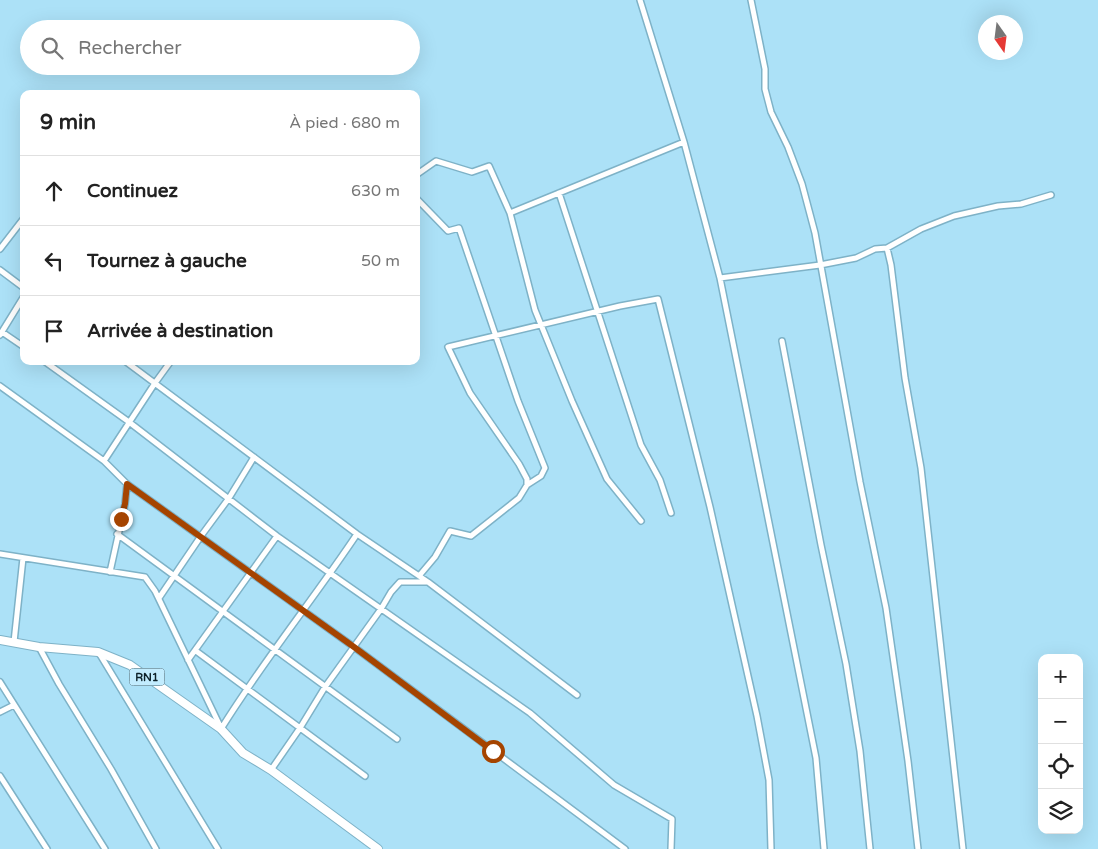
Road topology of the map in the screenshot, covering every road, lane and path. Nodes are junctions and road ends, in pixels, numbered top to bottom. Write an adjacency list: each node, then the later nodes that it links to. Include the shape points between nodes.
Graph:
1 (640, 0): 3 (street)
2 (751, 0): 12 (street, via 765,69 765,89 771,112 802,184)
3 (684, 142): 5 (street); 14 (street)
4 (420, 172): 8 (street, via 436,160 472,172 489,166)
5 (559, 193): 8 (street); 17 (street)
6 (1050, 195): 10 (street, via 1021,204 954,216)
7 (420, 202): 20 (street, via 448,230 458,228)
8 (510, 213): 18 (street, via 535,310)
9 (20, 223): 11 (street)
10 (887, 248): 12 (street); 83 (street, via 921,468)
11 (0, 249)
12 (820, 265): 14 (street); 82 (street, via 886,608)
13 (0, 270): 15 (street)
14 (720, 278): 80 (street, via 816,758)
15 (20, 285)
16 (20, 302): 19 (street)
17 (599, 312): 18 (street); 34 (street, via 641,445 660,480); 79 (street, via 658,299 708,498 757,716 769,780)
18 (542, 325): 20 (street); 35 (street, via 607,479)
19 (1, 333): 22 (street)
20 (495, 336): 32 (street, via 545,468 541,476); 32 (street, via 448,347 470,393 519,464)
21 (782, 340): 81 (street, via 846,664 860,751)
22 (20, 345)
23 (50, 365): 28 (street)
24 (130, 365): 26 (street)
25 (168, 365): 26 (street)
26 (155, 383): 28 (street); 29 (street)
27 (0, 386): 30 (street)
28 (129, 422): 30 (street); 33 (street)
29 (254, 457): 33 (street); 37 (street)
30 (104, 462): 31 (street)
31 (127, 484): 36 (street); 38 (street)
32 (527, 485): 46 (street, via 519,498 471,536 450,531)
33 (229, 498): 38 (street); 39 (street)
34 (670, 513)
35 (641, 521)
36 (117, 534): 42 (street); 45 (street)
37 (357, 534): 43 (street); 46 (street)
38 (201, 536): 44 (street); 45 (street)
39 (278, 536): 43 (street); 44 (street)
40 (0, 554): 41 (street)
41 (23, 558): 42 (street); 53 (street)
42 (110, 572): 48 (street, via 144,577)
43 (331, 572): 49 (street); 50 (street)
44 (250, 573): 50 (street); 51 (street)
45 (174, 576): 48 (street); 51 (street)
46 (419, 576): 47 (street)
47 (428, 582): 49 (street, via 400,582); 63 (street)
48 (159, 598): 59 (street)
49 (381, 609): 55 (street); 78 (street, via 530,713 614,785 672,819)
50 (303, 610): 55 (street); 56 (street)
51 (223, 612): 56 (street); 57 (street)
52 (0, 640): 53 (highway, RN1)
53 (14, 642): 54 (highway, RN1)
54 (39, 647): 58 (highway, RN1); 74 (street)
55 (354, 647): 61 (street); 77 (street)
56 (274, 649): 61 (street); 62 (street)
57 (196, 651): 59 (street); 62 (street)
58 (98, 652): 67 (highway, RN1, via 130,665); 75 (street)
59 (188, 660): 67 (street)
60 (0, 682): 64 (street)
61 (325, 687): 66 (street); 68 (street)
62 (246, 688): 66 (street); 67 (street)
63 (577, 695)
64 (14, 705): 65 (street); 73 (street)
65 (0, 712)
66 (300, 728): 69 (street); 71 (street)
67 (221, 729): 69 (highway, RN1, via 243,753)
68 (397, 739)
69 (271, 770): 76 (highway, RN1)
70 (0, 776): 72 (street)
71 (365, 776)
72 (47, 849)
73 (105, 849)
74 (156, 849)
75 (218, 849)
76 (378, 849)
77 (625, 849)
78 (671, 849)
79 (771, 849)
80 (824, 849)
81 (870, 849)
82 (918, 849)
83 (964, 849)

